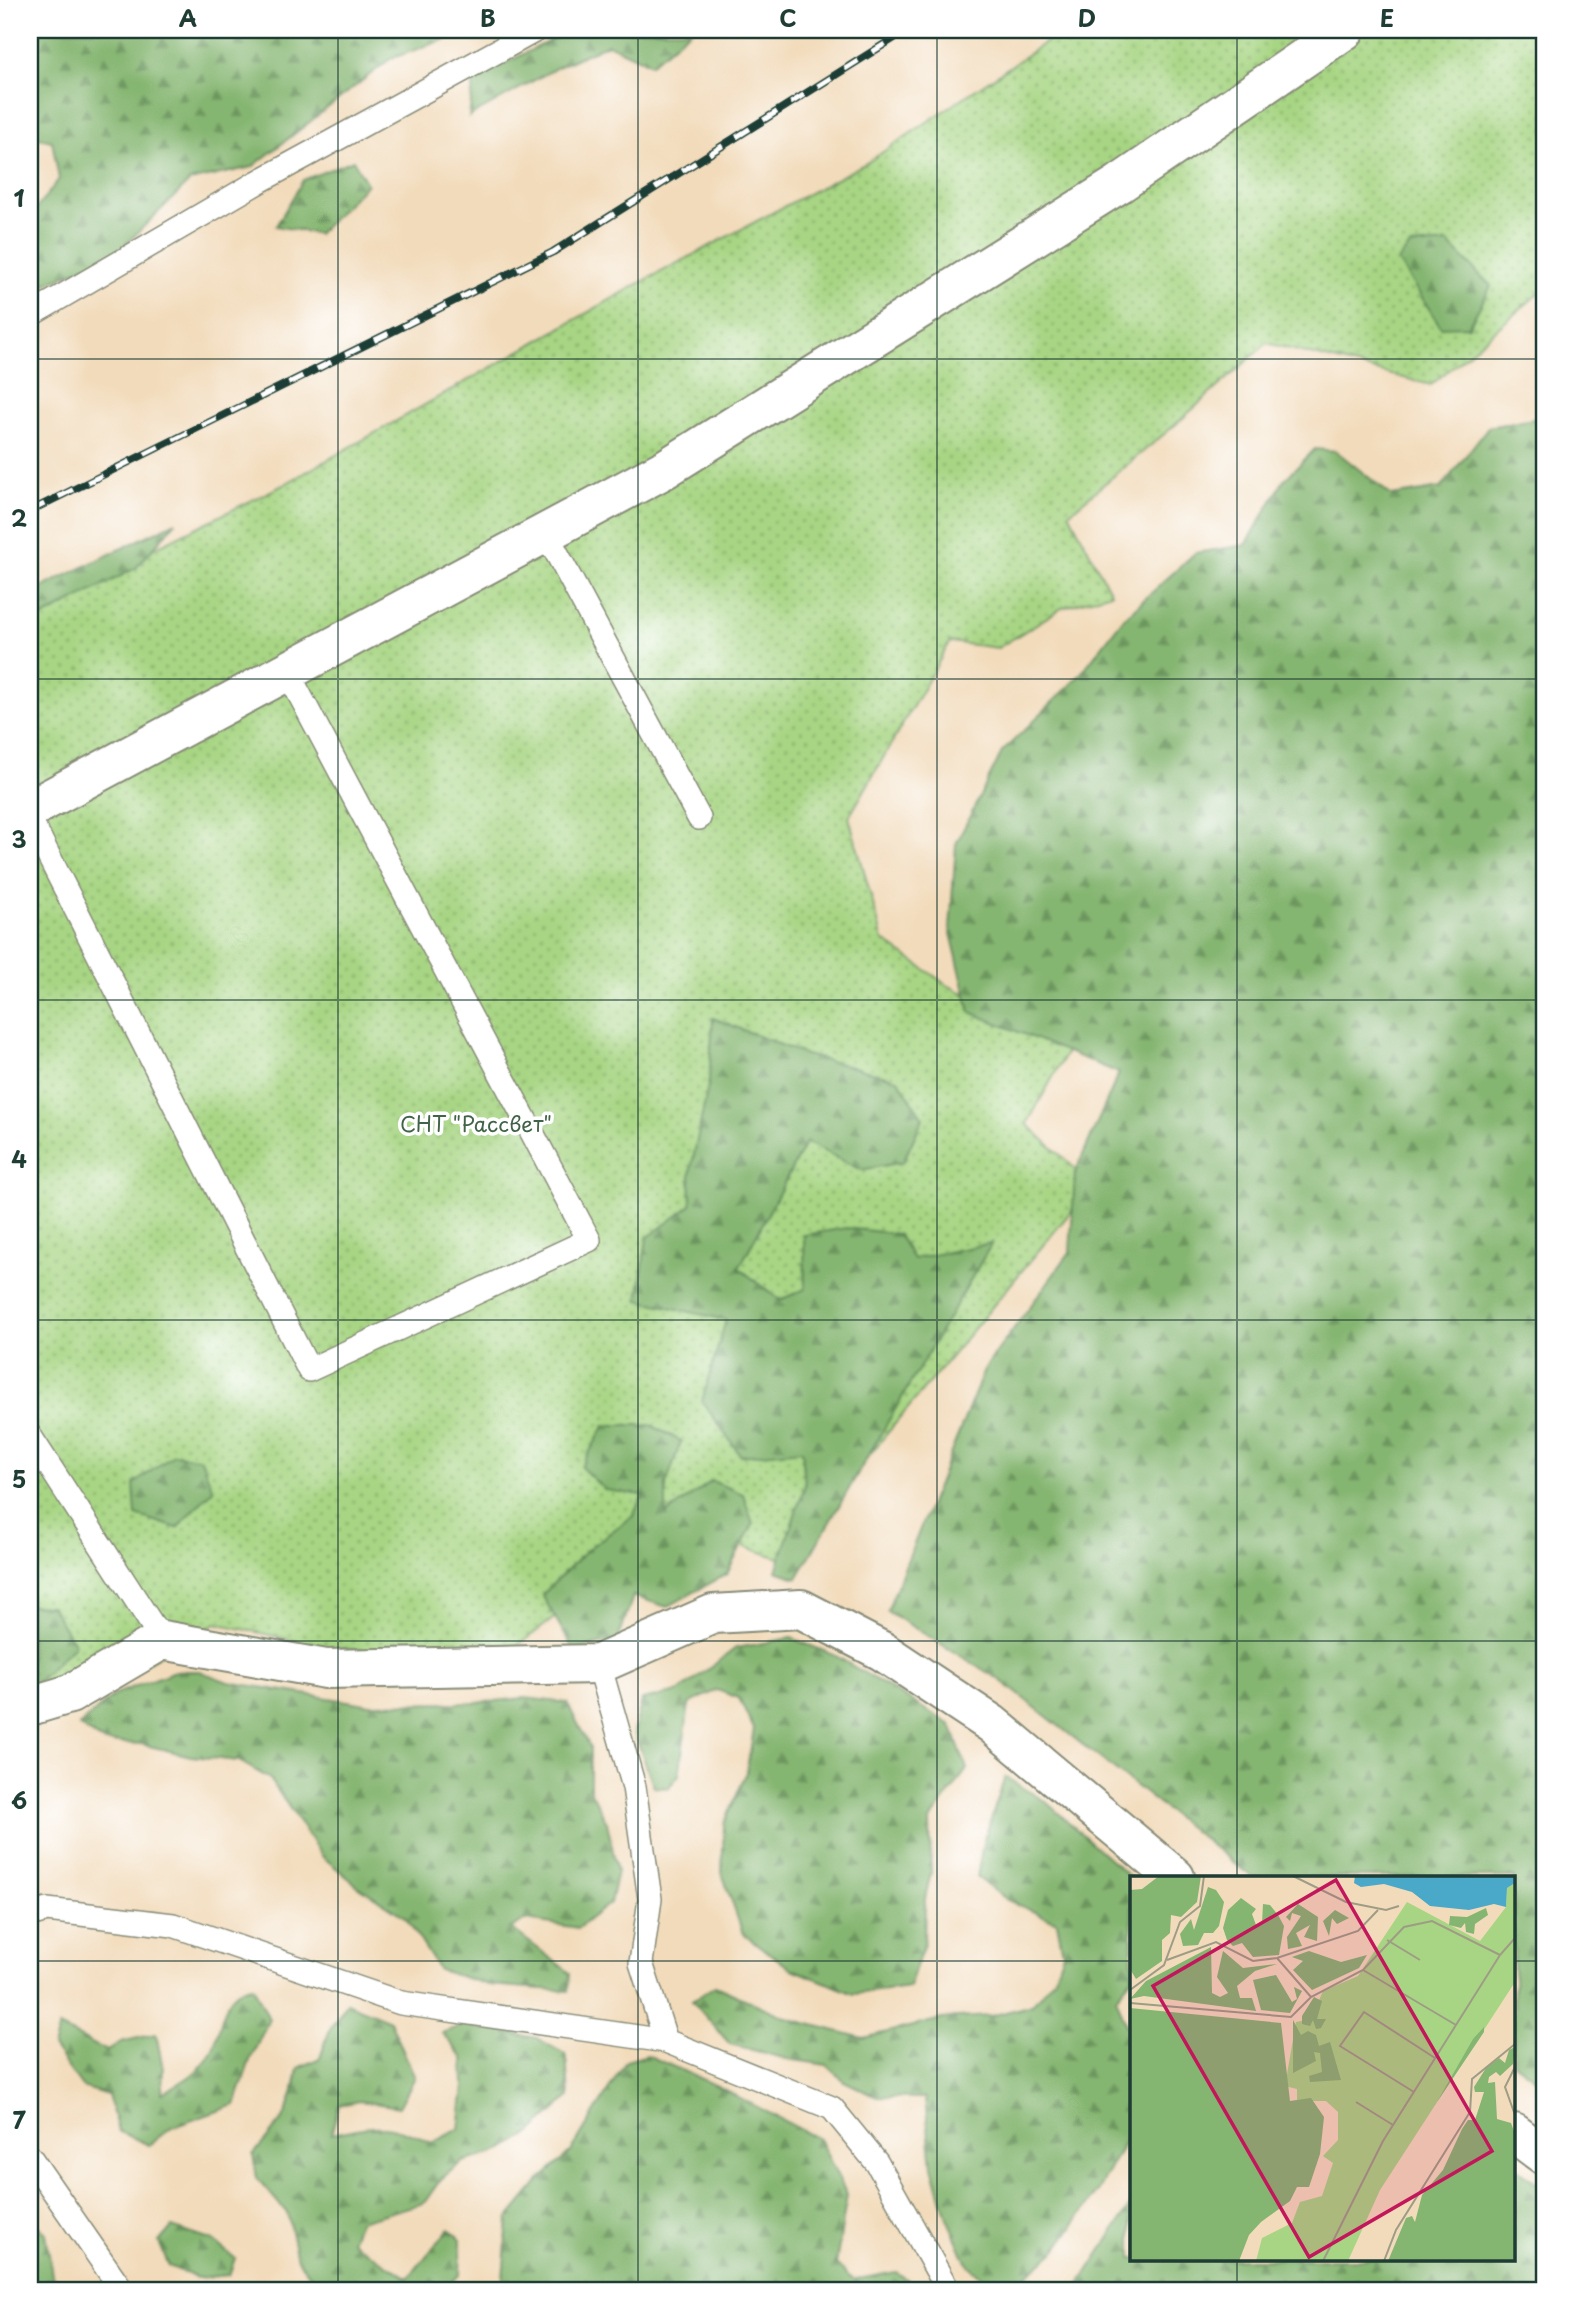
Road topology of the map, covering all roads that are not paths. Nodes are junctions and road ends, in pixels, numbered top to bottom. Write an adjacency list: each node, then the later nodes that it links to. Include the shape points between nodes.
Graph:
1 (536, 30): 3 (lane, via 258,182)
2 (1345, 30): 4 (street, via 1084,206 665,469)
3 (30, 315)
4 (545, 533): 5 (street); 7 (lane)
5 (287, 671): 6 (street); 8 (lane, via 589,1240 309,1370)
6 (30, 809)
7 (699, 818)
8 (30, 819)
9 (30, 1436): 10 (lane)
10 (162, 1640): 11 (street, via 326,1669); 12 (street, via 69,1694)
11 (599, 1664): 13 (street, via 713,1614 801,1609 882,1651 992,1724); 15 (lane, via 634,1787 650,1899 641,1963)
12 (30, 1706)
13 (1174, 1876)
14 (30, 1915): 15 (lane, via 47,1910 173,1925 401,2003)
15 (666, 2040): 20 (lane, via 832,2108 877,2163)
16 (1516, 2134): 17 (street)
17 (1545, 2156)
18 (30, 2157): 19 (lane)
19 (122, 2290)
20 (947, 2290)

